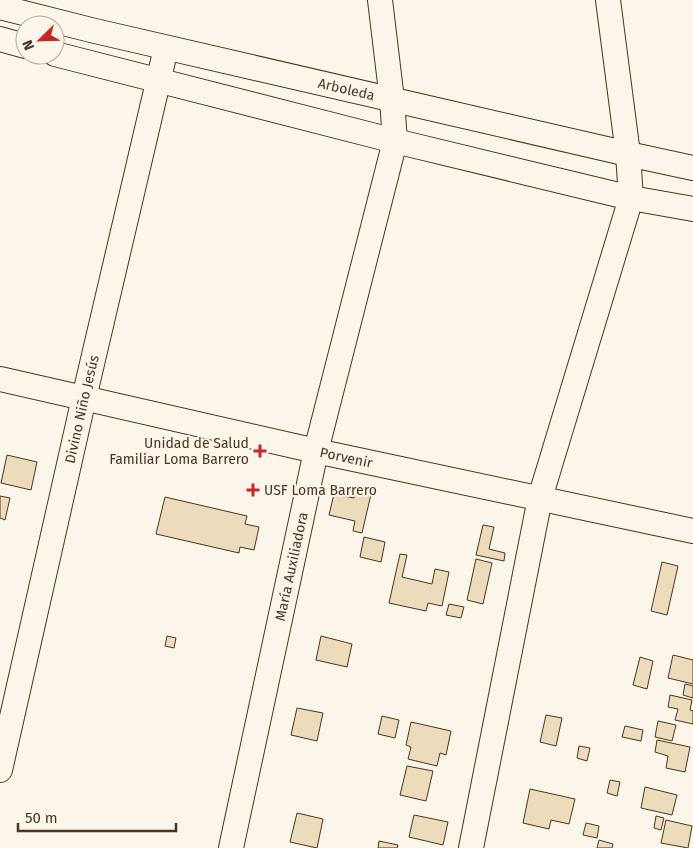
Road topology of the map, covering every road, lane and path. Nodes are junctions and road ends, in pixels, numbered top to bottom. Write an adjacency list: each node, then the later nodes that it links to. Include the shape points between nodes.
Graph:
1 (380, 0): 9 (street, María Auxiliadora)
2 (608, 0): 11 (street)
3 (0, 7): 6 (street, Arboleda)
4 (1, 34): 5 (street)
5 (15, 41)
6 (166, 48): 8 (street, Divino Niño Jesús); 9 (street, Arboleda)
7 (65, 57): 8 (street)
8 (158, 81): 10 (street); 16 (street, Divino Niño Jesús)
9 (392, 100): 10 (street, María Auxiliadora); 11 (street, Arboleda)
10 (395, 141): 13 (street); 17 (street, María Auxiliadora)
11 (628, 154): 12 (street, Arboleda); 13 (street)
12 (693, 168)
13 (631, 198): 14 (street); 18 (street)
14 (693, 209)
15 (0, 379): 16 (street, Porvenir)
16 (84, 398): 17 (street, Porvenir); 20 (street, Divino Niño Jesús)
17 (316, 451): 18 (street, Porvenir); 21 (street, María Auxiliadora)
18 (540, 498): 19 (street, Porvenir); 22 (street)
19 (693, 531)
20 (0, 770)
21 (231, 848)
22 (471, 848)

